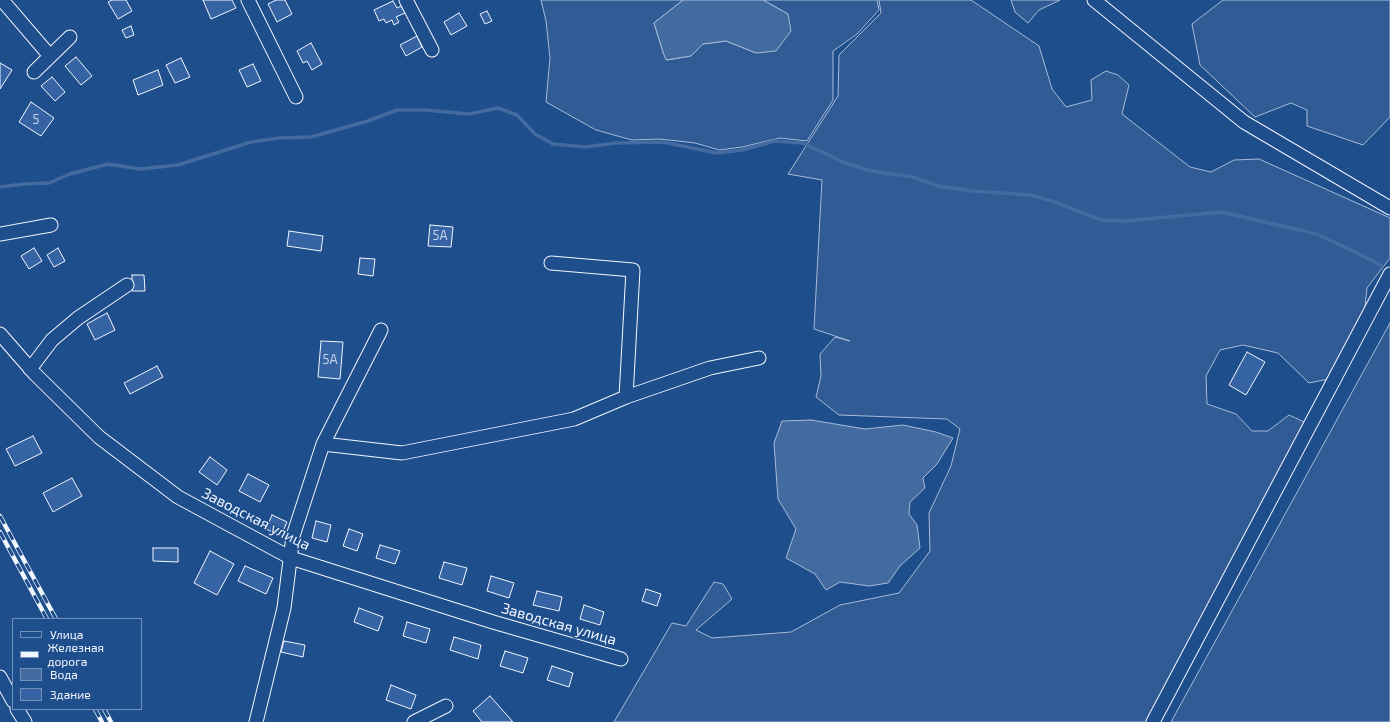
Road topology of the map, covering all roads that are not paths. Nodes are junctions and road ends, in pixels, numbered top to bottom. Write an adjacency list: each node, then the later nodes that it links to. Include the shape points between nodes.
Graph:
1 (2, 0): 7 (street)
2 (248, 0): 9 (street)
3 (406, 0): 6 (street)
4 (1094, 0): 10 (street, via 1244,122)
5 (70, 36): 7 (street)
6 (432, 50)
7 (50, 56): 8 (street)
8 (34, 72)
9 (296, 98)
10 (1390, 208)
11 (51, 225): 12 (street)
12 (0, 234)
13 (551, 263): 20 (street, via 633,270)
14 (1390, 274): 31 (street)
15 (127, 285): 19 (street, via 78,318 52,340)
16 (381, 330): 21 (street)
17 (0, 334): 19 (street, Заводская улица)
18 (759, 358): 20 (street, via 710,368)
19 (30, 369): 22 (street, Заводская улица, via 99,437 178,497)
20 (626, 397): 21 (street, via 574,419 402,453)
21 (323, 444): 22 (street, via 293,536)
22 (291, 558): 23 (street, Заводская улица); 29 (street, via 284,608)
23 (621, 659)
24 (0, 677): 25 (street)
25 (12, 699)
26 (446, 706): 30 (street)
27 (19, 710): 28 (street)
28 (25, 722)
29 (256, 722)
30 (414, 722)
31 (1153, 722)

